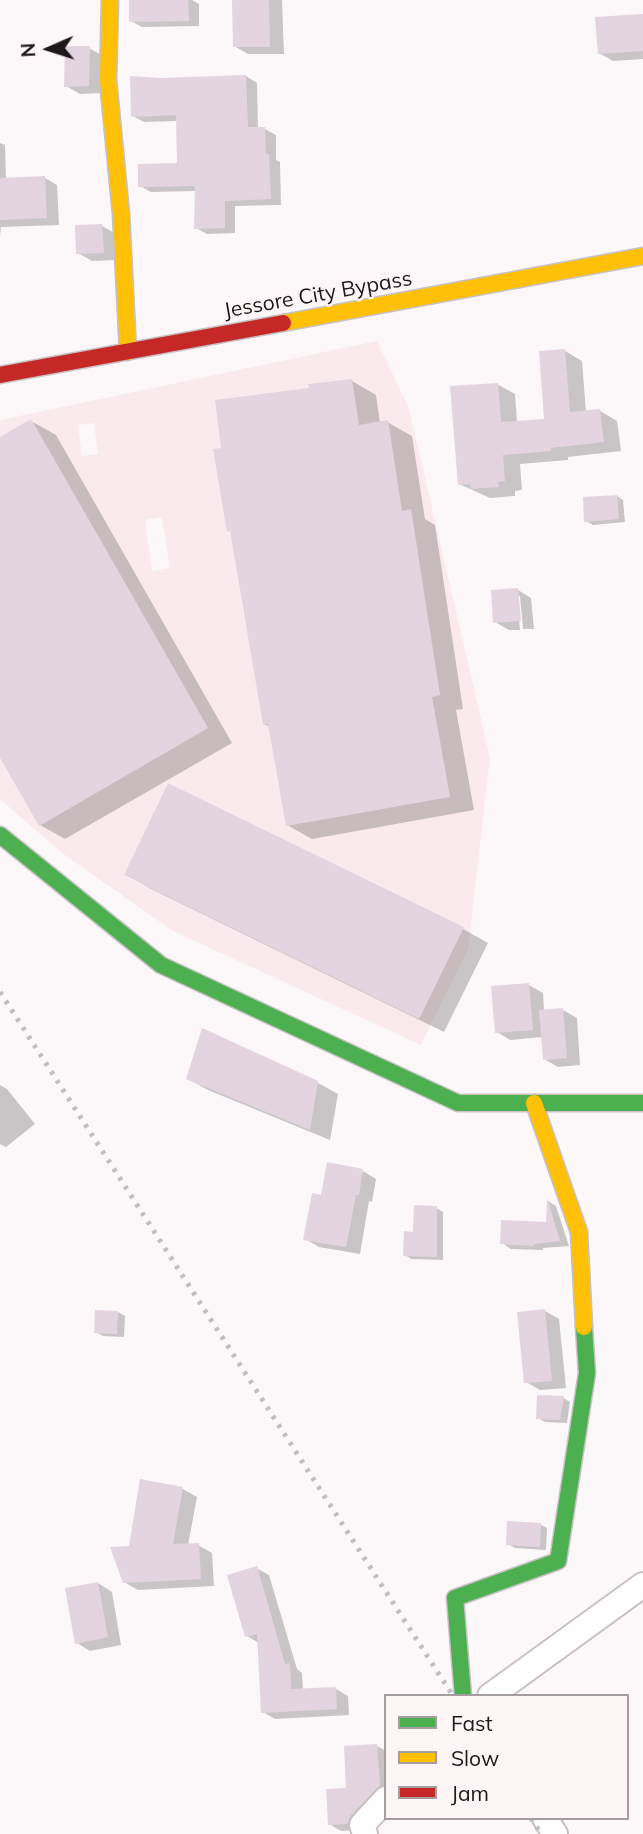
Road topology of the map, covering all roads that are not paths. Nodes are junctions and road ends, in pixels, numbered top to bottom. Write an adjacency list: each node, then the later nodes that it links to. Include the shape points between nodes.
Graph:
1 (110, 0): 3 (main road, via 108,80)
2 (643, 256): 3 (main road, Jessore City Bypass)
3 (128, 352): 4 (main road, Jessore City Bypass)
4 (0, 375)
5 (0, 835): 6 (main road, via 161,965 458,1103)
6 (534, 1103): 7 (main road); 9 (main road, via 579,1232 587,1373 558,1561 455,1598)
7 (643, 1103)
8 (643, 1585): 10 (street)
9 (463, 1694)
10 (493, 1694)
11 (384, 1801): 12 (street, via 362,1825)
12 (365, 1834)

